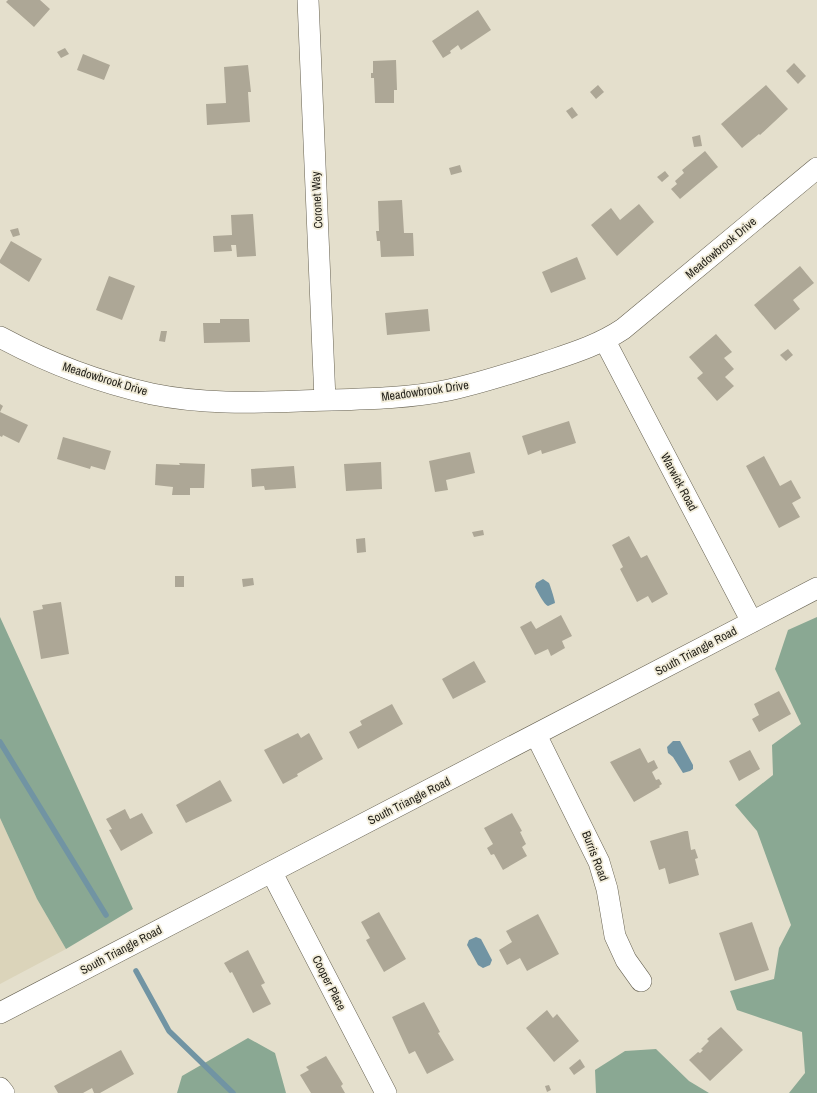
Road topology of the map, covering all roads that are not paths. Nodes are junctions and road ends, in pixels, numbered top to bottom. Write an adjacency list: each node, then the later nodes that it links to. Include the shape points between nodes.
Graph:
1 (308, 0): 5 (street, Coronet Way)
2 (817, 168): 4 (street, Meadowbrook Drive, via 623,329)
3 (0, 337): 5 (street, Meadowbrook Drive, via 59,366 153,394 212,402)
4 (605, 341): 5 (street, Meadowbrook Drive, via 511,373 449,390 388,397); 7 (street, Warwick Road)
5 (325, 400)
6 (817, 588): 7 (street, South Triangle Road)
7 (752, 622): 8 (street, South Triangle Road)
8 (536, 735): 9 (street, South Triangle Road); 10 (street, Burris Road, via 599,862 607,889 615,936 626,960)
9 (272, 872): 11 (street, South Triangle Road); 14 (street, Cooper Place)
10 (641, 981)
11 (0, 1013)
12 (0, 1088): 13 (street)
13 (4, 1093)
14 (386, 1093)

